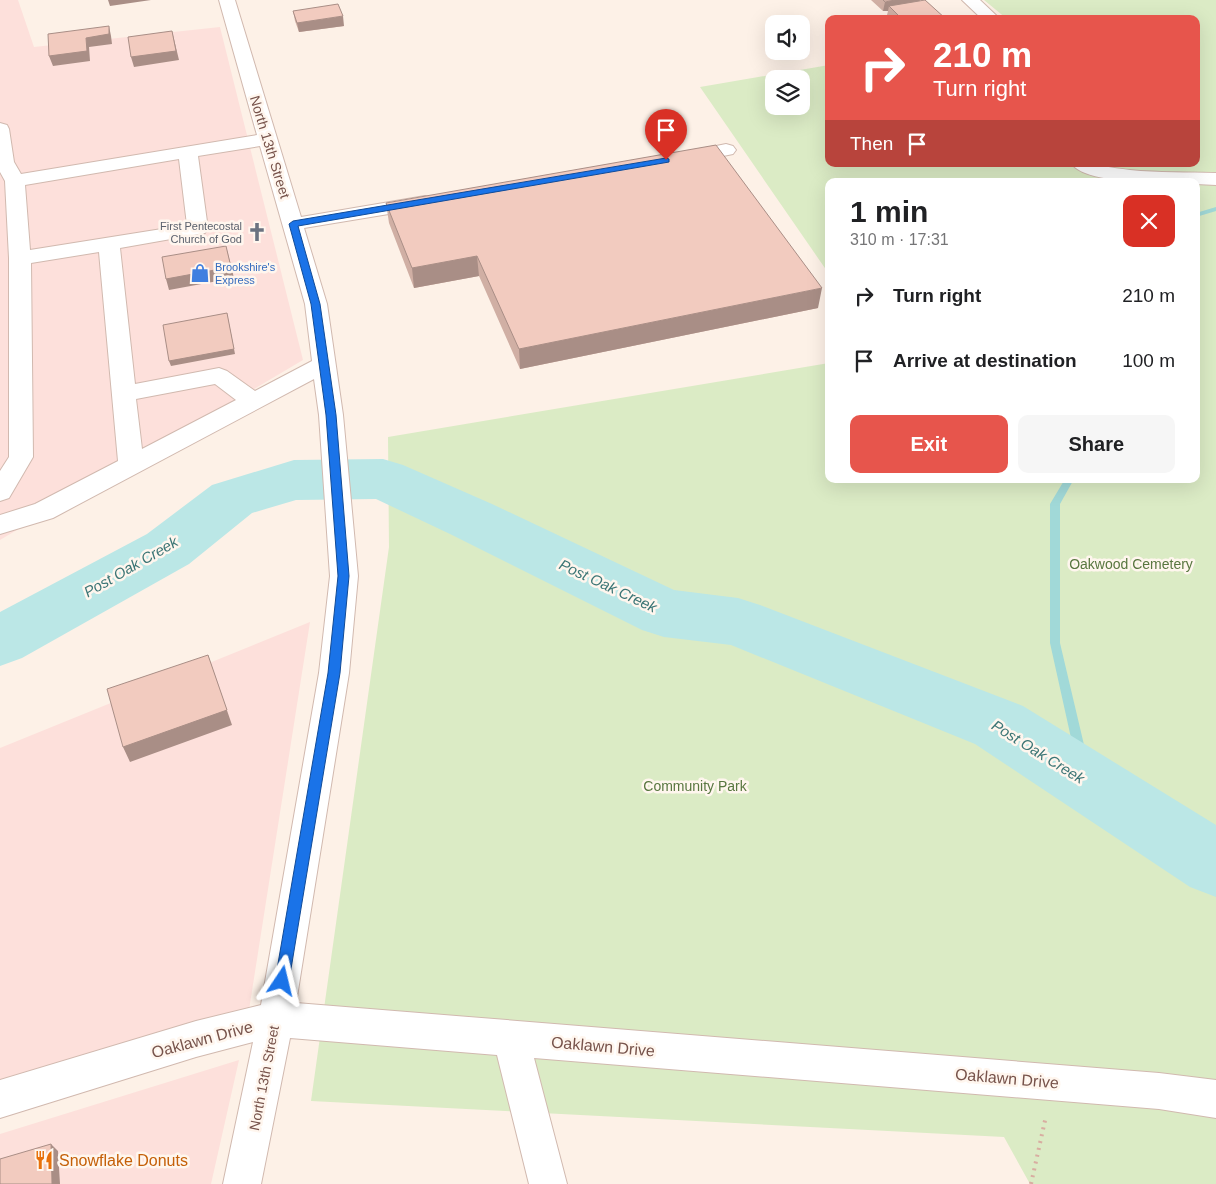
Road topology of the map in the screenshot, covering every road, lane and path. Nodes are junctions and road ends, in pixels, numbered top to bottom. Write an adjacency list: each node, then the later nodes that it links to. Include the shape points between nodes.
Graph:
1 (227, 0): 5 (street, North 13th Street)
2 (970, 0): 3 (street)
3 (987, 15)
4 (0, 129): 13 (street, via 4,162)
5 (268, 139): 7 (street); 15 (street, North 13th Street)
6 (726, 150): 8 (street)
7 (188, 152): 13 (street); 16 (street, via 198,229)
8 (666, 160)
9 (1090, 167): 10 (street, via 1120,174)
10 (1197, 178)
11 (1200, 178): 12 (street)
12 (1216, 179)
13 (15, 181): 17 (street)
14 (440, 199): 15 (street)
15 (293, 224): 18 (street, North 13th Street, via 316,304)
16 (109, 244): 17 (street); 19 (street)
17 (20, 258): 22 (street, via 21,457)
18 (324, 364): 20 (street); 24 (street, North 13th Street, via 344,576 334,673)
19 (124, 394): 20 (street, via 219,376); 21 (street)
20 (253, 401): 21 (street)
21 (131, 465): 23 (street, via 44,511)
22 (0, 492)
23 (0, 525)
24 (276, 1019): 25 (street, Oaklawn Drive); 27 (street, Oaklawn Drive, via 196,1039); 29 (street, North 13th Street)
25 (511, 1039): 26 (street, Oaklawn Drive); 30 (street)
26 (1053, 1082): 28 (street, Oaklawn Drive); 31 (path)
27 (0, 1099)
28 (1216, 1099)
29 (242, 1184)
30 (548, 1184)
31 (1031, 1184)

